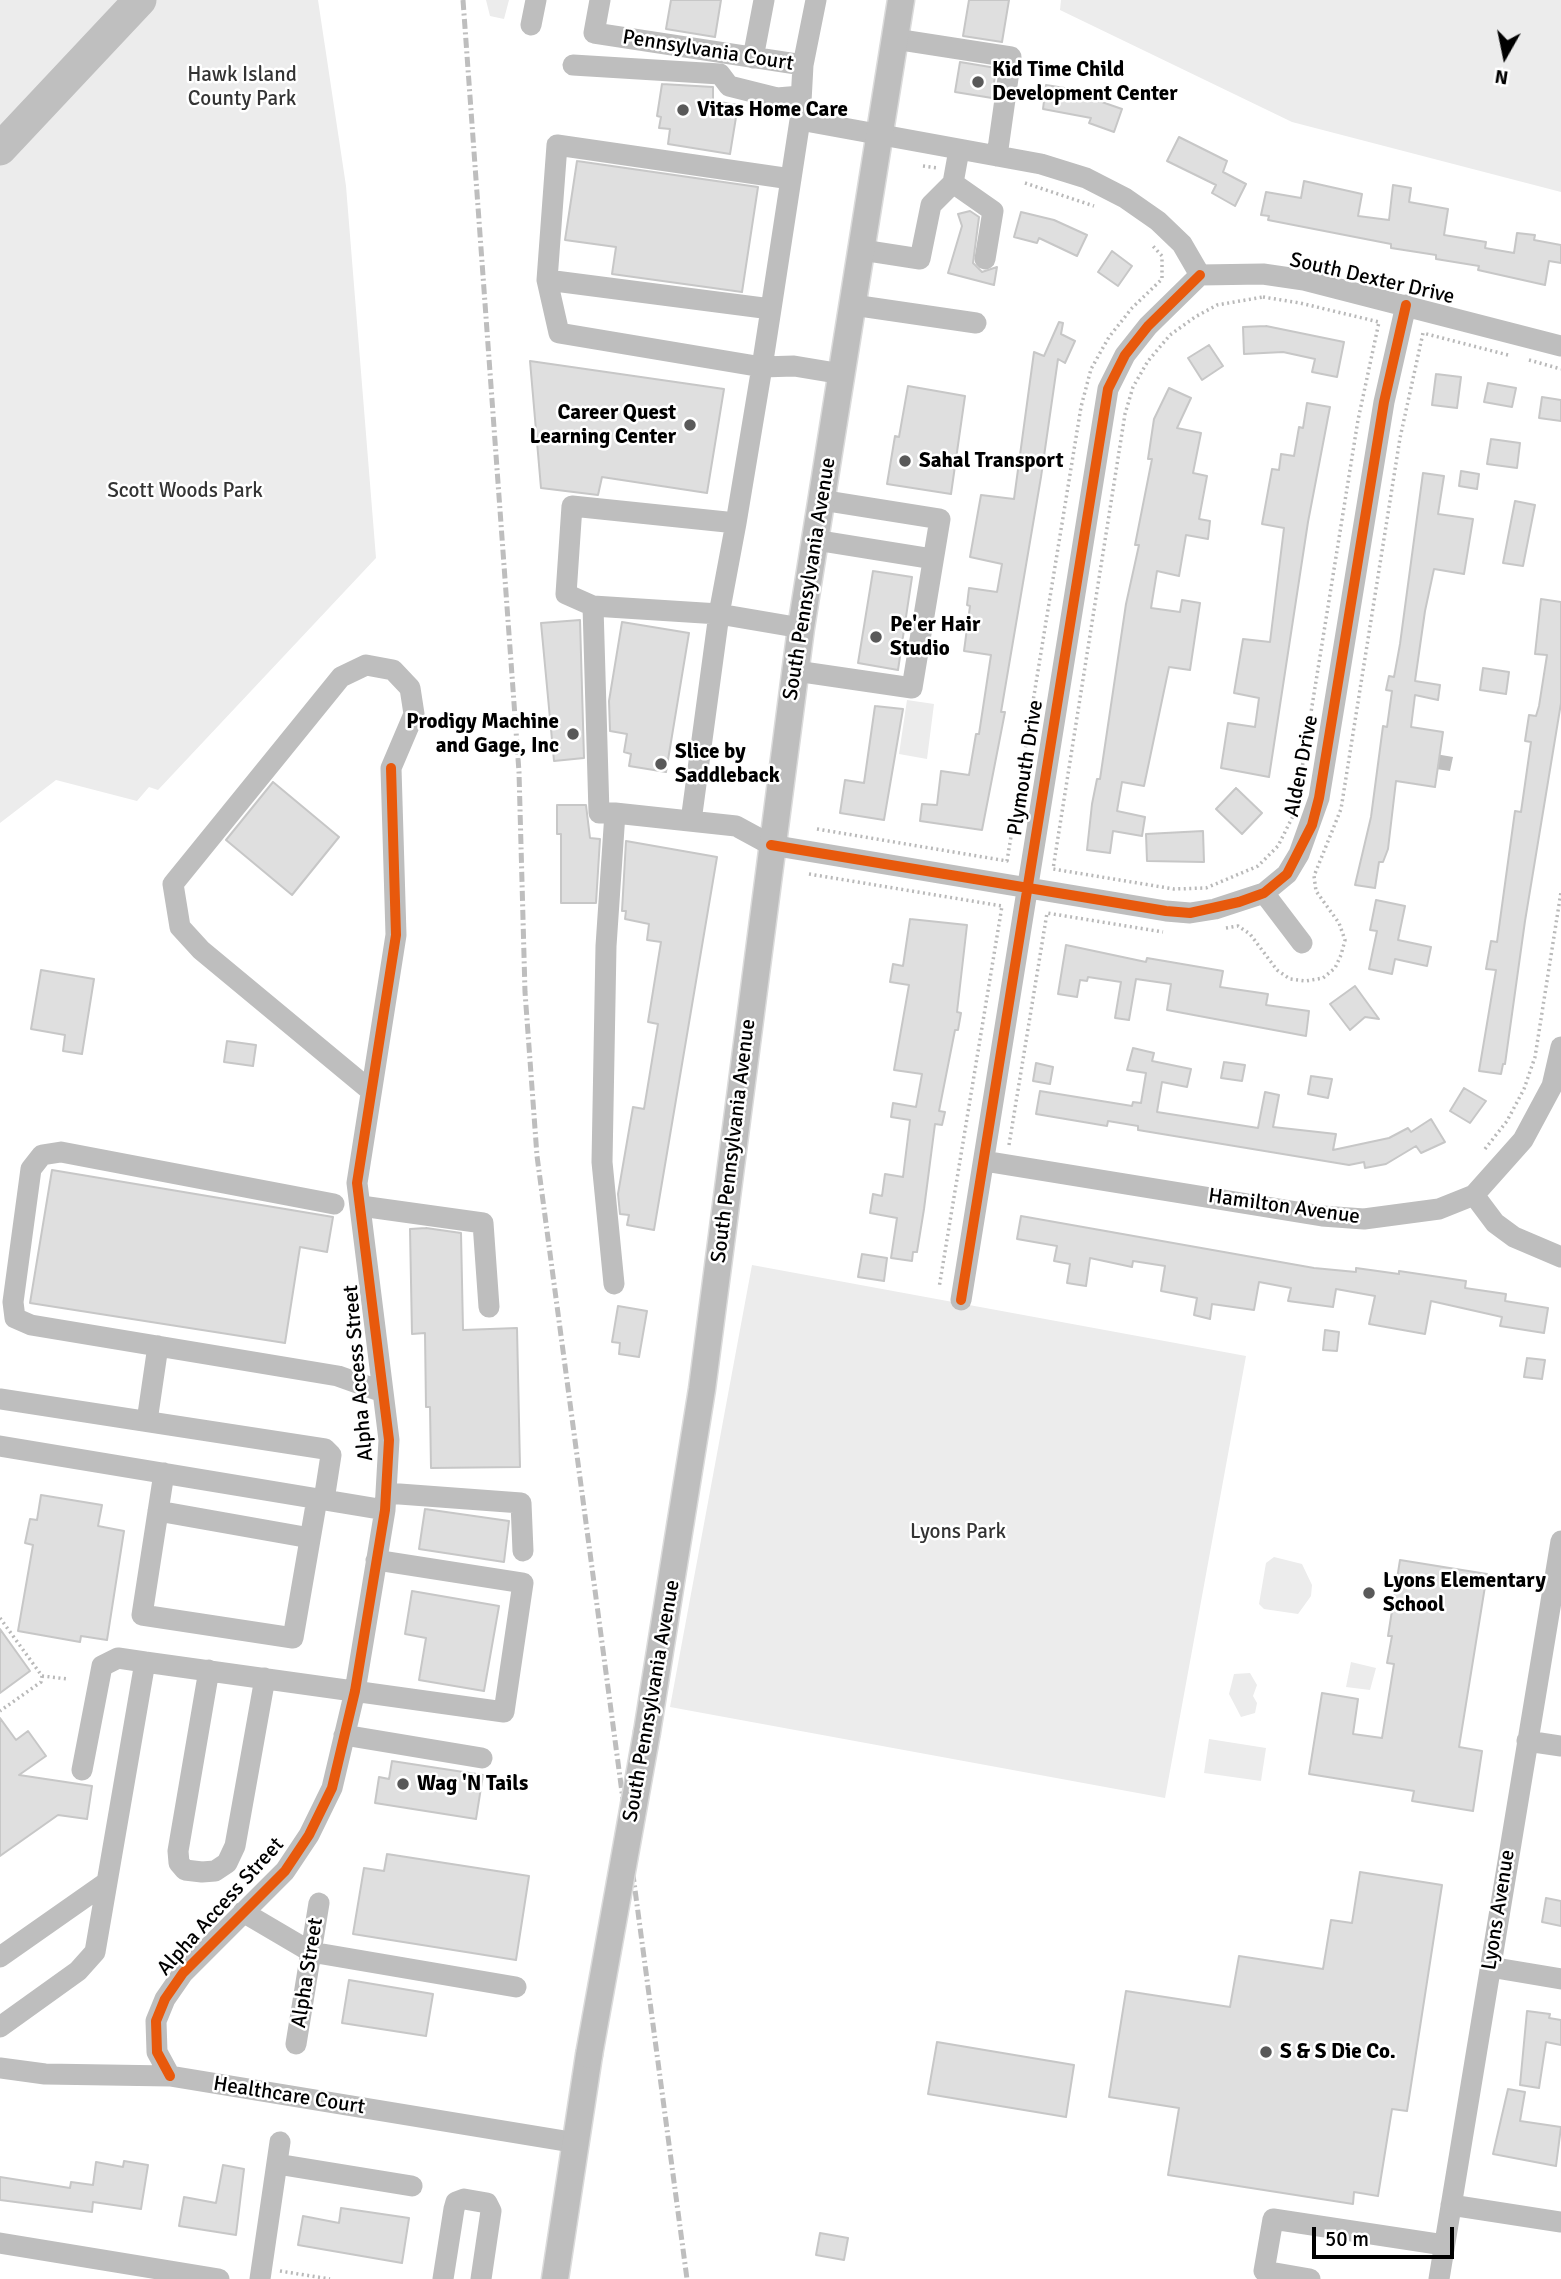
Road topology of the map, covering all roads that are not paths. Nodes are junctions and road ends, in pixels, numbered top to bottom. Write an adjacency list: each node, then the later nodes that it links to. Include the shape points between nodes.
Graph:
1 (536, 0): 6 (street)
2 (600, 0): 8 (street, Pennsylvania Court, via 594,33)
3 (764, 0): 8 (street)
4 (816, 0): 10 (street)
5 (901, 0): 7 (main road, South Pennsylvania Avenue)
6 (531, 25)
7 (895, 39): 13 (main road, South Pennsylvania Avenue); 15 (street, via 1011,57)
8 (753, 58): 10 (street, Pennsylvania Court)
9 (573, 65): 11 (street, via 720,74 729,86 777,98)
10 (803, 65): 11 (street, Pennsylvania Court)
11 (801, 96): 12 (street, Pennsylvania Court)
12 (800, 120): 13 (street); 17 (street, Pennsylvania Court)
13 (880, 135): 14 (street); 18 (main road, South Pennsylvania Avenue)
14 (959, 150): 15 (street); 16 (street)
15 (997, 156): 20 (street, via 1086,178 1125,198 1182,244)
16 (954, 177): 18 (street, via 931,205 920,258); 19 (street, via 993,211)
17 (791, 179): 21 (street, via 557,145); 24 (street, Pennsylvania Court)
18 (862, 250): 22 (main road, South Pennsylvania Avenue)
19 (985, 259)
20 (1200, 275): 23 (street, South Dexter Drive, via 1263,274); 40 (street, Plymouth Drive, via 1148,326 1125,355 1108,389)
21 (547, 280): 24 (street); 27 (street, via 559,333)
22 (853, 305): 25 (street); 28 (main road, South Pennsylvania Avenue)
23 (1406, 305): 26 (street, South Dexter Drive); 41 (street, Alden Drive, via 1384,402 1319,798 1299,854 1287,874)
24 (771, 309): 27 (street, Pennsylvania Court)
25 (976, 323)
26 (1561, 346)
27 (762, 367): 28 (street, via 794,366); 30 (street, Pennsylvania Court)
28 (842, 374): 29 (main road, South Pennsylvania Avenue)
29 (821, 500): 31 (main road, South Pennsylvania Avenue); 32 (street, via 940,519)
30 (736, 523): 33 (street, via 572,506 566,594); 34 (street, Pennsylvania Court)
31 (815, 540): 32 (street); 35 (main road, South Pennsylvania Avenue)
32 (933, 559): 36 (street, via 912,688)
33 (593, 606): 34 (street); 37 (street, via 599,813)
34 (719, 614): 35 (street); 38 (street, Pennsylvania Court)
35 (801, 628): 36 (main road, South Pennsylvania Avenue)
36 (796, 671): 39 (main road, South Pennsylvania Avenue)
37 (615, 813): 38 (street, Alden Drive); 50 (street, via 606,946 602,1162)
38 (691, 821): 39 (street, Alden Drive, via 736,826)
39 (771, 845): 40 (street, Alden Drive); 88 (main road, South Pennsylvania Avenue, bridge, via 702,1389)
40 (1027, 888): 41 (street, Alden Drive, via 1190,912); 45 (street, Plymouth Drive)
41 (1264, 893): 42 (street)
42 (1303, 943)
43 (1561, 1047): 46 (street, via 1539,1115)
44 (371, 1091): 44 (street, Alpha Access Street, via 397,935 391,768 414,714 410,688 393,670 366,665 341,677 173,884 180,926 201,950); 48 (street, Alpha Access Street, via 357,1183)
45 (984, 1161): 46 (street, Hamilton Avenue, via 1364,1219 1439,1209); 51 (street, Plymouth Drive)
46 (1474, 1195): 49 (street, via 1495,1223 1514,1237)
47 (334, 1204): 53 (street, via 61,1152 42,1155 31,1169 13,1302 15,1318 31,1325)
48 (361, 1206): 52 (street, via 483,1223); 54 (street, Alpha Access Street)
49 (1561, 1257)
50 (614, 1284)
51 (961, 1300)
52 (489, 1307)
53 (158, 1346): 54 (street, via 338,1376); 56 (street)
54 (383, 1392): 60 (street, Alpha Access Street, via 389,1440)
55 (0, 1399): 56 (street)
56 (147, 1421): 59 (street, via 325,1449 331,1454)
57 (0, 1446): 58 (street)
58 (164, 1473): 59 (street); 61 (street)
59 (320, 1499): 60 (street); 62 (street)
60 (385, 1502): 64 (street, via 521,1503); 65 (street, Alpha Access Street)
61 (158, 1511): 62 (street); 62 (street, via 142,1615 293,1639)
62 (310, 1538)
63 (1561, 1541): 71 (street, Lyons Avenue)
64 (523, 1551)
65 (376, 1560): 69 (street, Alpha Access Street); 69 (street, via 523,1583 504,1713)
66 (145, 1662): 67 (street); 74 (street, via 118,1658 102,1665); 75 (street)
67 (209, 1671): 68 (street); 68 (street, via 178,1851 185,1870 215,1871 228,1863 236,1846)
68 (265, 1678): 69 (street)
69 (355, 1691): 70 (street, Alpha Access Street)
70 (344, 1735): 73 (street); 77 (street, Alpha Access Street, via 332,1788 309,1835 285,1871)
71 (1527, 1741): 72 (street); 80 (street, Lyons Avenue)
72 (1561, 1746)
73 (482, 1758)
74 (82, 1770)
75 (107, 1882): 79 (street); 83 (street, via 95,1952 78,1971)
76 (319, 1903): 78 (street, Alpha Street)
77 (243, 1912): 78 (street); 86 (street, Alpha Access Street, via 183,1973 165,1999 156,2021 157,2052)
78 (312, 1952): 82 (street); 84 (street, Alpha Street)
79 (0, 1957)
80 (1490, 1967): 81 (street); 91 (street, Lyons Avenue)
81 (1561, 1979)
82 (516, 1987)
83 (0, 2027)
84 (296, 2044)
85 (0, 2068): 86 (street, Healthcare Court, via 45,2074)
86 (170, 2076): 88 (street, Healthcare Court)
87 (280, 2142): 89 (street)
88 (577, 2143): 99 (main road, South Pennsylvania Avenue)
89 (277, 2164): 90 (street); 95 (street)
90 (412, 2186)
91 (1451, 2205): 92 (street); 94 (street, Lyons Avenue)
92 (1561, 2222)
93 (0, 2243): 96 (street)
94 (1444, 2245): 100 (street, via 1273,2219 1264,2271); 101 (street, Lyons Avenue)
95 (268, 2275)
96 (219, 2279)
97 (443, 2279): 98 (street, via 454,2209 456,2202 464,2199 487,2203 491,2211)
98 (481, 2279)
99 (555, 2279)
100 (1310, 2279)
101 (1439, 2279)

